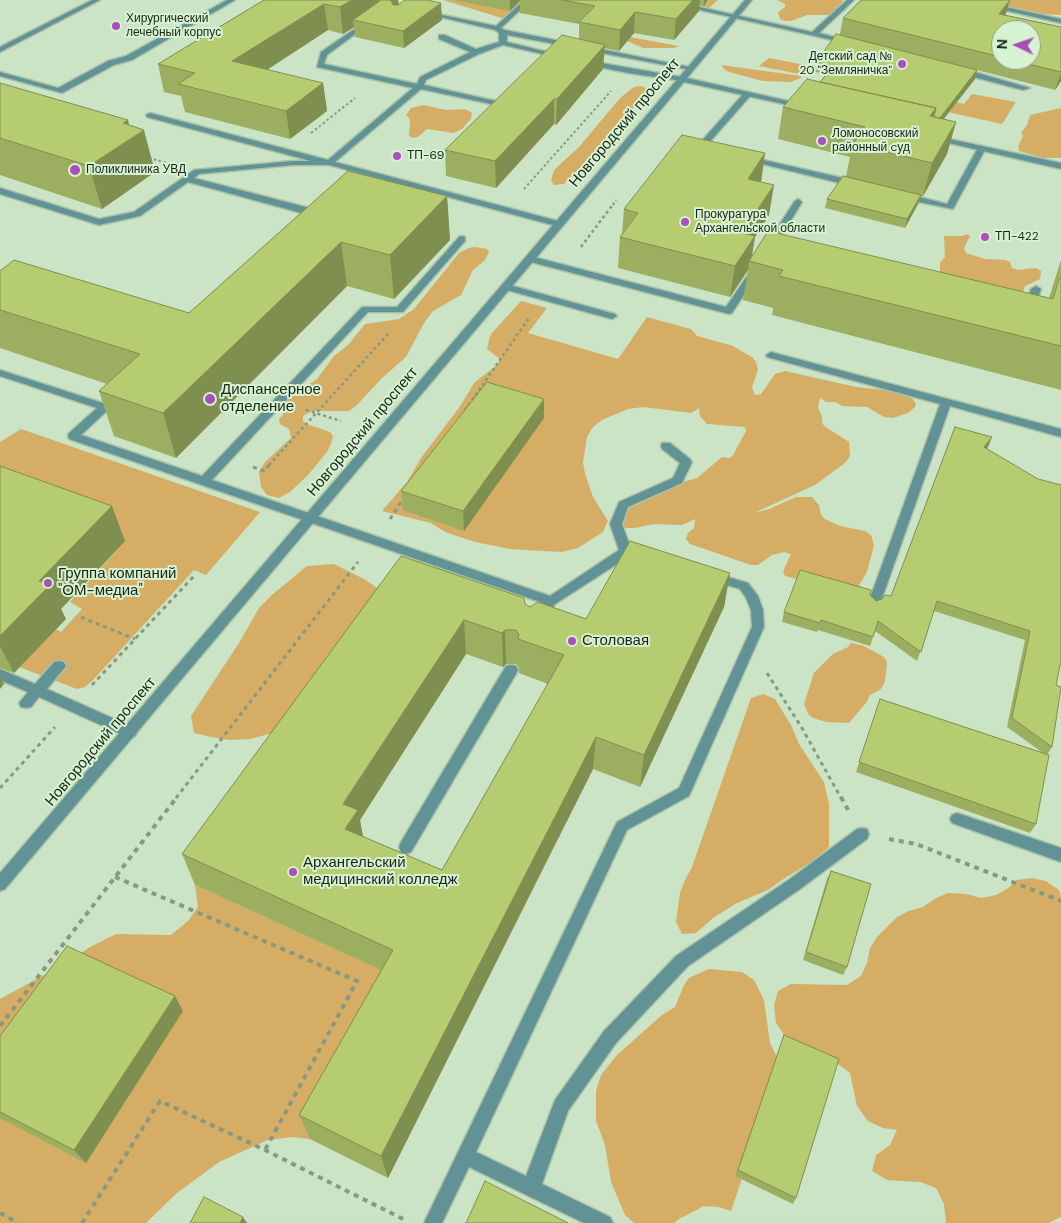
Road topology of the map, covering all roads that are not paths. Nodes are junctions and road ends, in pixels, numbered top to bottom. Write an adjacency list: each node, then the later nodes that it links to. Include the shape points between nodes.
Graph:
1 (97, 0): 17 (street)
2 (232, 0): 23 (street, via 129,58 111,63 59,91)
3 (528, 0): 12 (street)
4 (659, 0): 9 (street)
5 (749, 0): 9 (street, Новгородский проспект)
6 (852, 0): 13 (street)
7 (992, 0): 11 (street, via 988,5)
8 (420, 11): 12 (street)
9 (735, 16): 13 (street); 21 (street, Новгородский проспект)
10 (371, 20): 25 (street, via 324,54 320,65)
11 (1061, 20)
12 (500, 30): 15 (street); 21 (street)
13 (815, 33): 16 (street)
14 (442, 37): 18 (street)
15 (503, 43): 18 (street); 19 (street)
16 (863, 45)
17 (0, 50)
18 (476, 52): 25 (street, via 423,79)
19 (572, 59)
20 (582, 61): 24 (street, via 628,72)
21 (691, 68): 24 (street, Новгородский проспект)
22 (949, 68): 26 (street)
23 (0, 74)
24 (682, 79): 27 (street); 43 (street, Новгородский проспект)
25 (419, 87): 28 (street); 35 (street)
26 (1026, 88)
27 (748, 94): 29 (street); 33 (street, via 702,146)
28 (502, 105)
29 (813, 109)
30 (150, 115): 35 (street)
31 (926, 135): 32 (street)
32 (982, 148): 36 (street); 40 (street, via 950,207)
33 (721, 151)
34 (740, 156): 38 (street)
35 (329, 163): 37 (street, via 197,172); 43 (street)
36 (1061, 166)
37 (187, 179): 39 (street, via 137,214 100,222); 42 (street, via 318,213)
38 (864, 186)
39 (0, 191)
40 (892, 193)
41 (798, 202): 45 (street, via 729,312)
42 (311, 219)
43 (559, 224): 45 (street, Новгородский проспект)
44 (462, 239): 55 (street, via 400,310 365,308)
45 (530, 259): 46 (street, Новгородский проспект)
46 (506, 287): 48 (street); 56 (street, Новгородский проспект)
47 (1036, 289): 49 (street, via 1030,310)
48 (612, 316)
49 (1061, 317)
50 (772, 355): 52 (street)
51 (0, 373): 55 (street, via 105,407 73,436)
52 (946, 402): 53 (street); 61 (street)
53 (1061, 432)
54 (666, 446): 57 (street, via 686,462 678,480 623,505 616,524)
55 (204, 480): 56 (street)
56 (311, 517): 60 (street); 68 (street, Новгородский проспект)
57 (626, 552): 58 (street); 60 (street)
58 (653, 560)
59 (699, 573): 74 (street, via 744,586 757,610 758,627 684,792 622,826)
60 (551, 601): 62 (street)
61 (874, 604)
62 (536, 626)
63 (59, 666): 66 (street)
64 (511, 670): 71 (street)
65 (0, 674): 66 (street)
66 (37, 691): 67 (street); 68 (street)
67 (26, 703)
68 (130, 732): 73 (street, Новгородский проспект)
69 (957, 819): 72 (street)
70 (862, 834): 75 (street, via 682,961 610,1037 561,1106)
71 (406, 847)
72 (1061, 855)
73 (0, 884)
74 (465, 1156): 75 (street); 76 (street)
75 (531, 1188): 77 (street)
76 (433, 1223)
77 (604, 1223)

